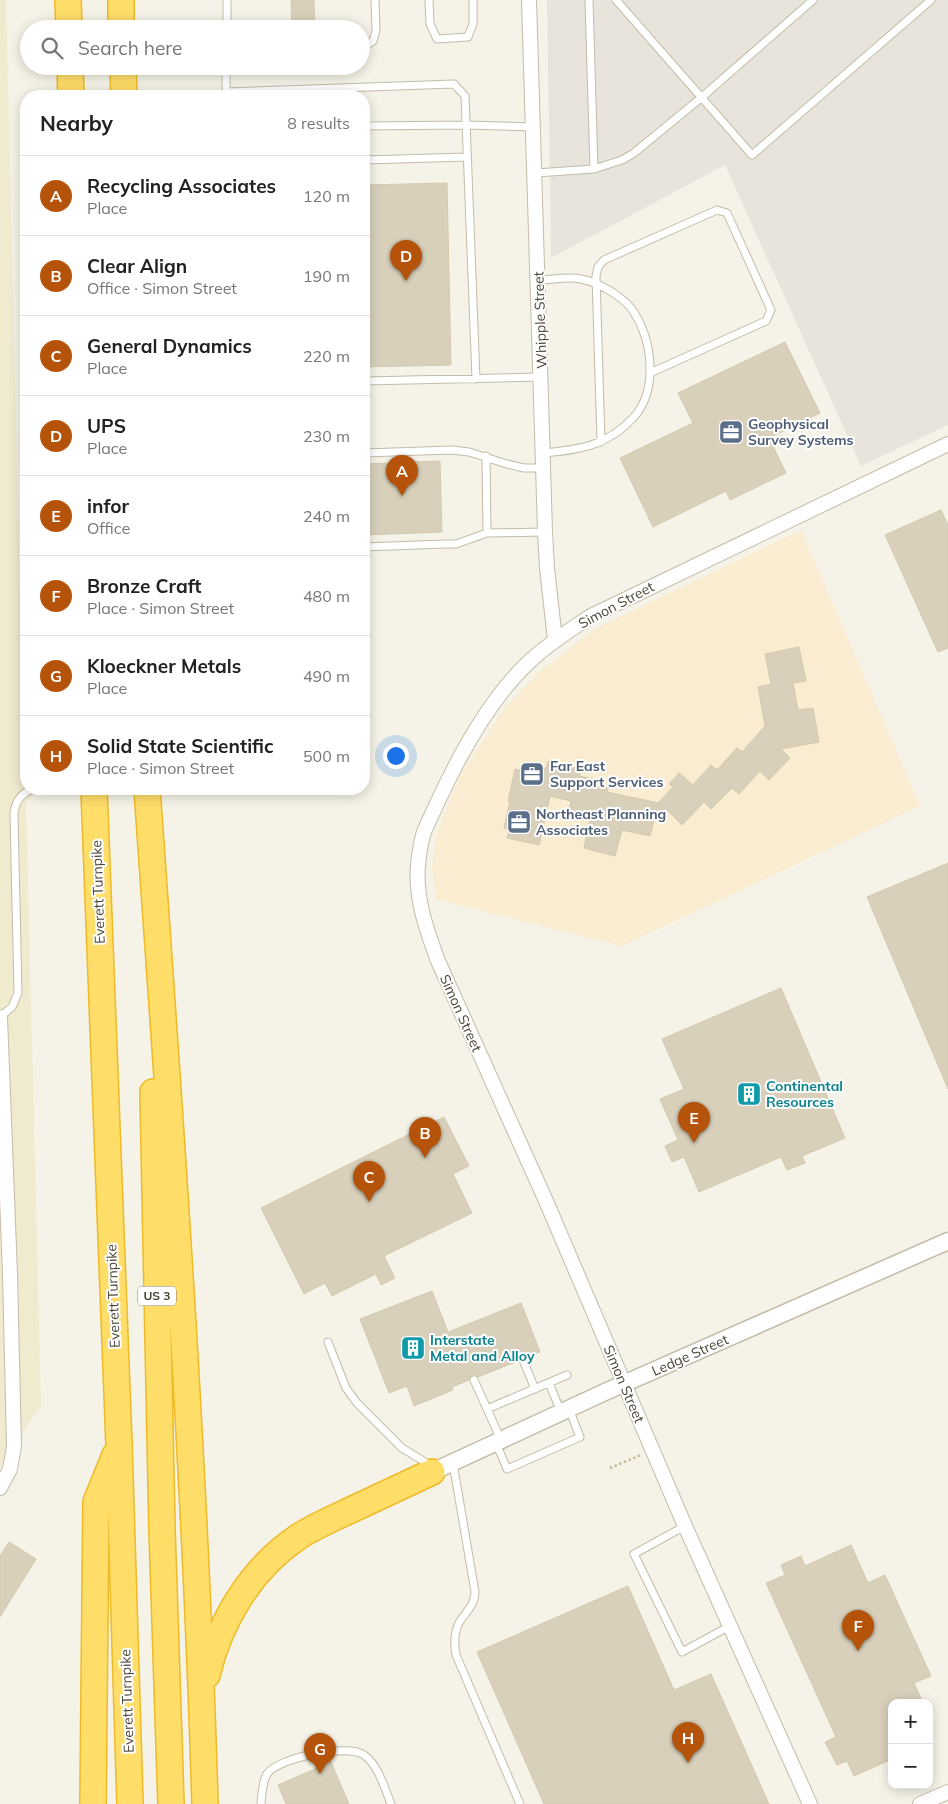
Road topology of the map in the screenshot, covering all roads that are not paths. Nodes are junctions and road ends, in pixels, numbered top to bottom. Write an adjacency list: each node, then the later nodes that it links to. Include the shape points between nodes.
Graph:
1 (68, 0): 12 (highway)
2 (120, 0): 13 (highway)
3 (227, 0): 14 (lane)
4 (375, 0): 15 (lane, via 376,31)
5 (429, 0): 6 (lane, via 430,24 437,39 468,37 473,24)
6 (473, 0)
7 (529, 0): 26 (street, Whipple Street)
8 (589, 0): 29 (lane)
9 (616, 0): 23 (lane)
10 (813, 0): 23 (lane)
11 (931, 0): 23 (lane, via 752,155)
12 (69, 20)
13 (121, 20)
14 (227, 20)
15 (370, 43)
16 (70, 75): 19 (highway)
17 (123, 75): 20 (highway)
18 (226, 75): 21 (lane)
19 (71, 90)
20 (124, 90)
21 (226, 90)
22 (317, 90): 24 (lane, via 454,84 465,96)
23 (702, 98): 29 (lane, via 634,153)
24 (466, 125): 25 (lane); 26 (lane); 27 (lane)
25 (370, 126)
26 (534, 127): 30 (street, Whipple Street)
27 (467, 157): 28 (lane); 35 (lane)
28 (370, 160)
29 (594, 169): 30 (lane)
30 (536, 173): 31 (street, Whipple Street)
31 (539, 280): 32 (lane, via 580,279); 34 (street, Whipple Street)
32 (597, 285): 33 (lane, via 621,299 637,317 647,345); 33 (lane, via 598,267 604,260 717,210 727,213 771,310 766,321); 37 (lane)
33 (650, 373): 37 (lane, via 642,404 634,416 623,428)
34 (542, 378): 35 (lane); 40 (street, Whipple Street)
35 (476, 379): 36 (lane)
36 (370, 382)
37 (601, 442): 40 (lane, via 570,451)
38 (948, 444): 46 (street, Simon Street, via 591,616)
39 (370, 453): 41 (lane, via 452,450)
40 (543, 453): 42 (street, Whipple Street)
41 (486, 456): 42 (lane, via 515,466); 44 (lane)
42 (543, 468): 43 (street, Whipple Street)
43 (545, 532): 44 (lane); 46 (street, Whipple Street)
44 (487, 533): 45 (lane, via 456,544)
45 (370, 547)
46 (555, 640): 58 (street, Simon Street, via 513,678 459,757 424,833 418,866 419,900 438,962)
47 (22, 795): 51 (lane, via 15,805 14,814 18,993 12,1006)
48 (94, 795): 63 (highway, Everett Turnpike)
49 (146, 795): 68 (highway, via 176,1200)
50 (146, 795): 72 (highway, US 3)
51 (0, 1017): 65 (street, via 14,1446 10,1468)
52 (948, 1242): 58 (street, Ledge Street)
53 (328, 1342): 64 (lane, via 346,1388 357,1403 402,1448 425,1462)
54 (523, 1360): 59 (lane)
55 (568, 1375): 57 (lane)
56 (474, 1380): 60 (lane)
57 (549, 1383): 59 (lane); 61 (lane)
58 (624, 1384): 61 (street, Ledge Street); 66 (street, Simon Street)
59 (536, 1389): 60 (lane)
60 (487, 1409): 62 (lane)
61 (565, 1410): 62 (street, Ledge Street); 62 (lane, via 580,1437 507,1469)
62 (498, 1441): 64 (street, Ledge Street)
63 (118, 1445): 70 (highway, via 96,1502); 71 (highway, Everett Turnpike)
64 (443, 1467): 68 (highway, via 309,1531 263,1567 240,1596 220,1635 210,1664); 76 (lane, via 474,1587 474,1603 459,1625 455,1639 456,1655)
65 (0, 1488)
66 (686, 1526): 67 (street, Simon Street); 67 (lane, via 634,1554 682,1652)
67 (731, 1626): 77 (street, Simon Street)
68 (202, 1707): 73 (highway)
69 (948, 1792): 78 (street)
70 (93, 1804)
71 (130, 1804)
72 (171, 1804)
73 (205, 1804)
74 (261, 1804): 75 (lane, via 262,1787 268,1773 280,1763 311,1754 348,1751 362,1753 374,1764)
75 (391, 1804)
76 (520, 1804)
77 (810, 1804)
78 (920, 1804)

